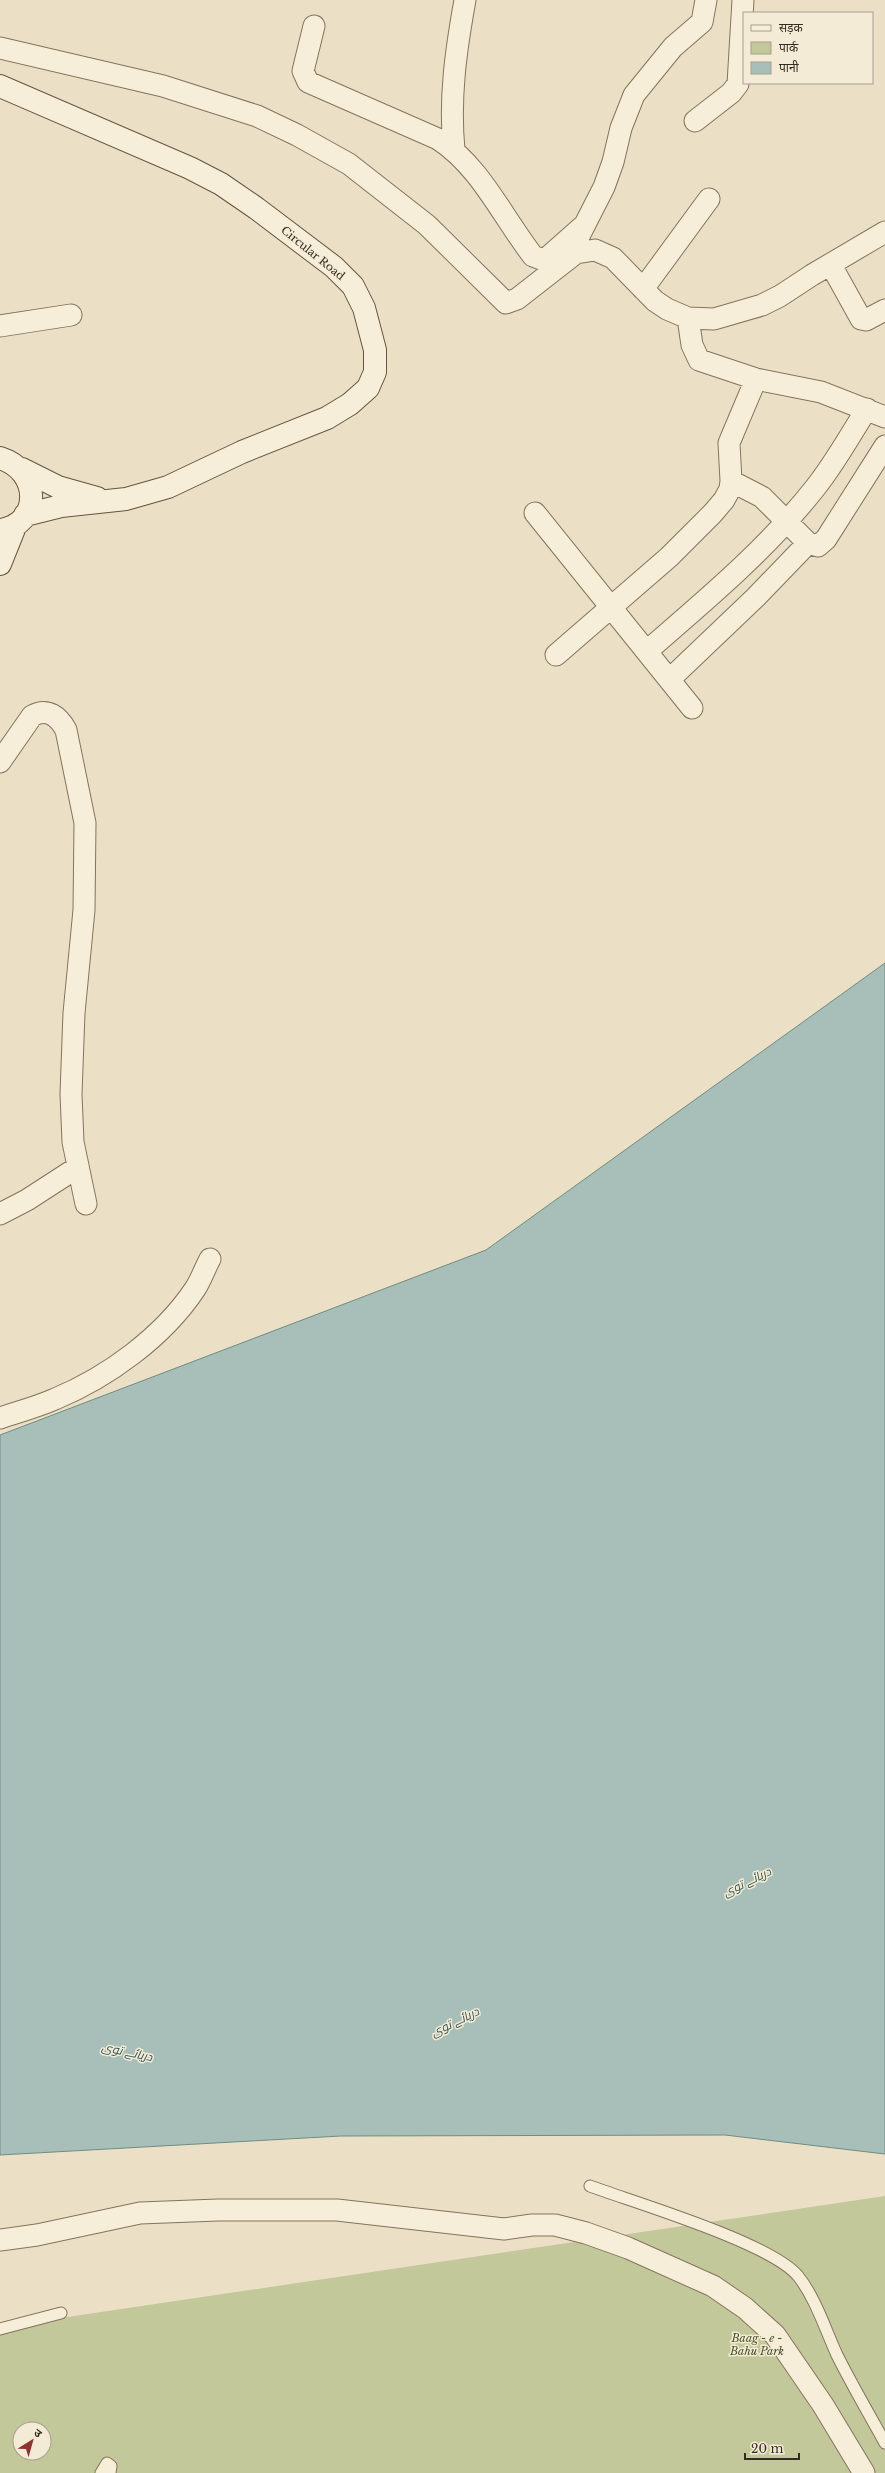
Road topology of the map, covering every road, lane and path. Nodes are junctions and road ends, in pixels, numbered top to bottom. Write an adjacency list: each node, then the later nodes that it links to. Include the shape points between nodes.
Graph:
1 (465, 0): 8 (street, via 451,97)
2 (706, 0): 10 (street, via 702,22 673,47 634,95 621,128 604,186)
3 (743, 0): 7 (street, via 738,84 731,93)
4 (314, 26): 8 (street, via 303,71 308,82 438,139)
5 (0, 48): 12 (street, via 163,86 257,116 297,135 349,164 422,220 506,304 517,300)
6 (0, 86): 25 (main road, Circular Road, via 184,165 221,184 334,267 352,286 370,326 375,350 375,372 368,388 350,404 308,427 242,452 168,487 126,498)
7 (695, 121)
8 (454, 150): 10 (street, via 484,186 533,256 548,258)
9 (709, 200): 14 (street)
10 (583, 226): 12 (street)
11 (885, 232): 13 (street)
12 (574, 255): 14 (street, via 595,250 608,254)
13 (831, 265): 15 (street, via 861,319 866,320); 17 (street, via 762,305 714,319)
14 (643, 289): 17 (street, via 667,309)
15 (885, 310)
16 (70, 315): 18 (street)
17 (688, 318): 19 (street, via 692,345 699,360)
18 (0, 326)
19 (756, 379): 20 (street, via 821,392); 24 (street, via 729,443)
20 (876, 413): 27 (street)
21 (885, 446): 29 (street, via 826,540 818,546)
22 (0, 458): 23 (main road)
23 (22, 469): 25 (main road, via 58,487); 28 (main road, via 29,480 30,503)
24 (732, 481): 27 (street, via 762,497); 31 (street, via 730,489 714,514)
25 (102, 500): 28 (main road)
26 (535, 513): 31 (street)
27 (787, 522): 29 (street); 32 (street, via 725,583)
28 (14, 523): 30 (main road)
29 (808, 543): 34 (street)
30 (0, 564)
31 (612, 606): 32 (street); 33 (street)
32 (647, 651): 34 (street)
33 (556, 655)
34 (670, 679): 35 (street)
35 (692, 708)
36 (0, 762): 37 (street, via 32,716 38,712 47,712 61,722 66,730 85,823 84,910 81,963 74,1013 71,1094 73,1142)
37 (78, 1167): 38 (street); 39 (street)
38 (86, 1204)
39 (0, 1214)
40 (210, 1259): 41 (street, via 196,1288 178,1311 125,1359 86,1384 55,1399)
41 (0, 1418)
42 (590, 2186): 46 (lane, via 713,2230 788,2266 805,2286 840,2360)
43 (0, 2240): 49 (street, via 37,2235 140,2213 218,2210 337,2210 504,2230 532,2225 555,2225 586,2233 628,2248 713,2286 745,2308 775,2335 823,2405)
44 (61, 2313): 45 (lane)
45 (0, 2329)
46 (885, 2443)
47 (101, 2473): 48 (lane, via 107,2463 111,2466)
48 (110, 2473)
49 (864, 2473)

